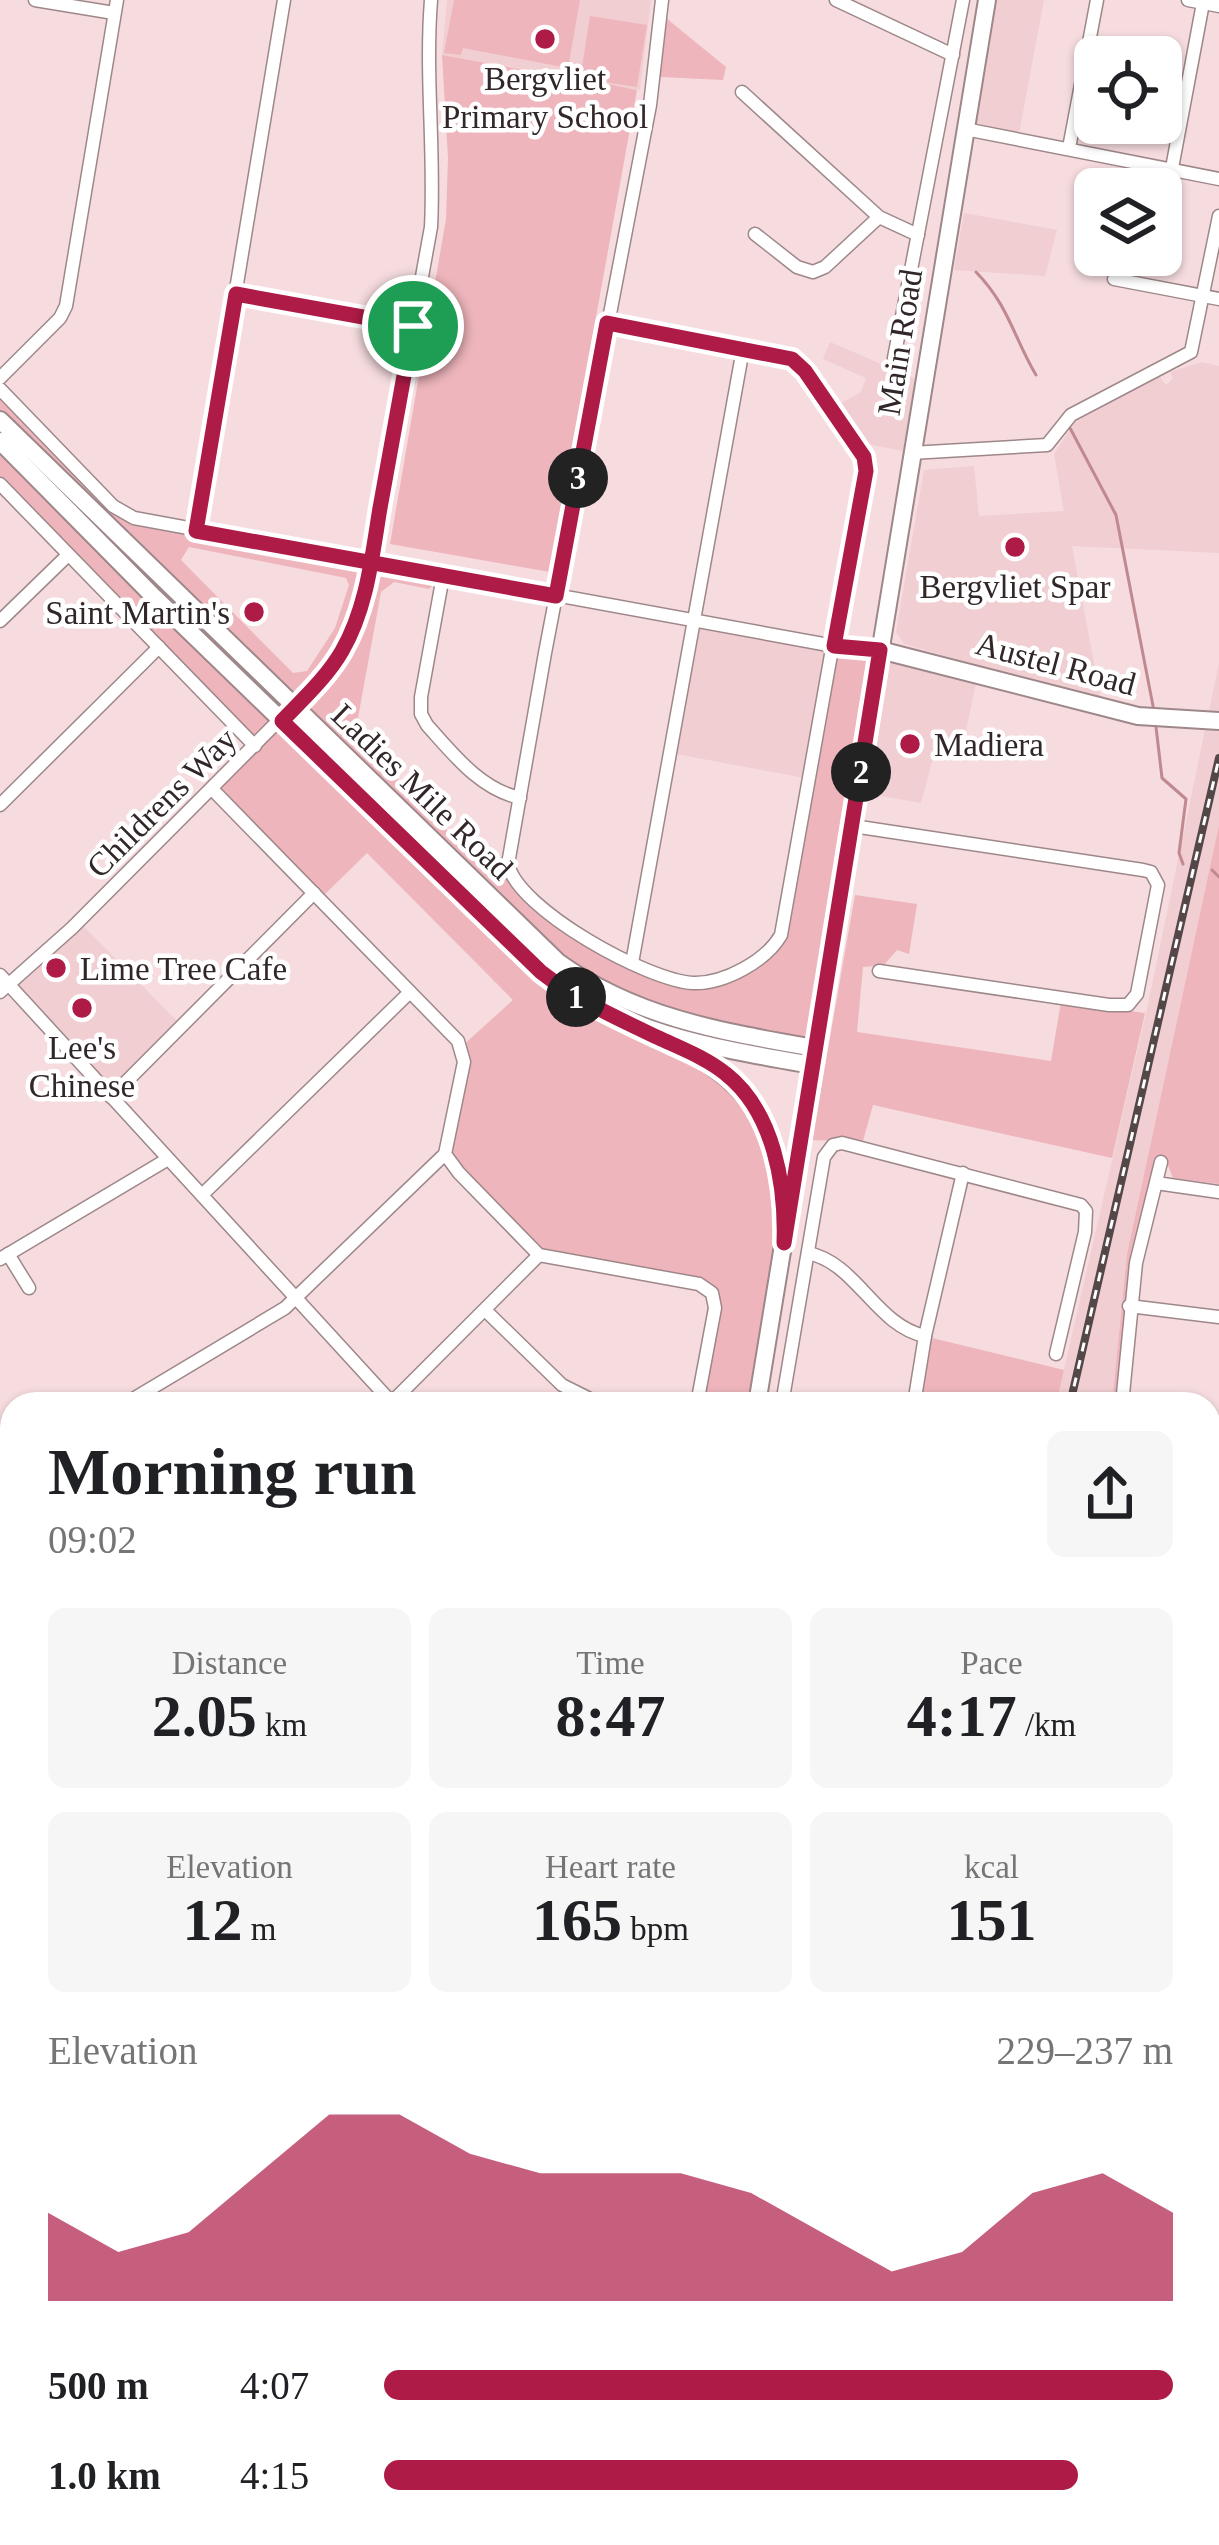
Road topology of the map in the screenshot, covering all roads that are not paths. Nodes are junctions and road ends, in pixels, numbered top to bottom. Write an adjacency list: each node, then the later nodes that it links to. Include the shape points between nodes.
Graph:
1 (35, 0): 11 (street)
2 (284, 0): 24 (street)
3 (431, 0): 27 (street, Childrens Way, via 432,208)
4 (662, 0): 26 (street)
5 (836, 0): 12 (street)
6 (963, 0): 12 (street)
7 (987, 0): 14 (main road, Main Road)
8 (1097, 0): 15 (street)
9 (1195, 1): 10 (street); 16 (street)
10 (1219, 6)
11 (115, 7): 30 (street, via 66,306)
12 (953, 55): 22 (street)
13 (742, 92): 20 (street)
14 (964, 129): 15 (street); 34 (main road, Main Road)
15 (1069, 148): 16 (street)
16 (1172, 168)
17 (1182, 170): 18 (street)
18 (1219, 179)
19 (1219, 216): 25 (street)
20 (879, 217): 21 (street, via 813,272); 22 (street)
21 (755, 234)
22 (918, 235): 29 (street)
23 (1114, 280): 25 (street)
24 (236, 294): 27 (street); 36 (street)
25 (1212, 298): 34 (street, via 1191,352 1071,415 1047,445)
26 (607, 323): 28 (street); 40 (street)
27 (413, 326): 38 (street, Childrens Way)
28 (743, 349): 42 (street); 43 (street, via 799,364 864,457)
29 (893, 358)
30 (0, 378)
31 (0, 389): 36 (street, via 122,513)
32 (0, 420): 46 (main road, Ladies Mile Road)
33 (0, 441): 46 (main road, Ladies Mile Road)
34 (911, 453): 45 (main road, Main Road)
35 (0, 484): 37 (street)
36 (196, 531): 38 (street)
37 (68, 556): 41 (street); 44 (street)
38 (370, 562): 39 (street); 46 (street, Childrens Way, via 342,652)
39 (442, 576): 40 (street); 50 (street, via 423,720 482,781)
40 (556, 596): 42 (street); 50 (street)
41 (0, 621)
42 (695, 621): 43 (street); 54 (street)
43 (834, 646): 45 (street); 54 (street, via 775,944 707,982 674,980)
44 (160, 647): 48 (street); 51 (street)
45 (880, 650): 47 (main road, Austel Road, via 1156,719); 52 (main road, Main Road)
46 (288, 714): 48 (street, Childrens Way); 58 (main road, Ladies Mile Road, via 526,959); 59 (main road, Ladies Mile Road, via 576,974 670,1019)
47 (1219, 721)
48 (255, 746): 49 (street, Childrens Way)
49 (212, 790): 53 (street); 56 (street, Childrens Way)
50 (520, 798): 54 (street, via 508,864 518,887)
51 (0, 805)
52 (853, 826): 55 (street, via 1156,878 1134,1001 1109,1005); 59 (main road, Main Road)
53 (314, 893): 57 (street); 60 (street)
54 (632, 963)
55 (879, 971)
56 (3, 984): 60 (street)
57 (410, 992): 61 (street, via 463,1055); 67 (street)
58 (624, 1022): 59 (main road, Ladies Mile Road, via 684,1040); 68 (main road, via 715,1066 744,1093 779,1168)
59 (813, 1057): 68 (main road, Main Road)
60 (111, 1096): 62 (street)
61 (445, 1154): 70 (street); 73 (street)
62 (168, 1160): 67 (street); 71 (street)
63 (1161, 1162): 65 (street)
64 (963, 1173): 69 (street, via 833,1145 824,1157); 77 (street); 78 (street, via 1070,1200 1085,1211)
65 (1156, 1183): 66 (street); 74 (street)
66 (1219, 1192)
67 (202, 1195): 73 (street)
68 (784, 1243): 79 (main road, Main Road)
69 (808, 1253): 77 (street, via 839,1268 900,1326); 80 (street)
70 (539, 1255): 75 (street); 85 (street, via 699,1284 712,1293)
71 (4, 1257): 72 (street)
72 (29, 1288)
73 (296, 1299): 81 (street); 82 (street)
74 (1130, 1306): 76 (street); 89 (street)
75 (485, 1310): 83 (street); 84 (street, via 552,1377)
76 (1219, 1317)
77 (925, 1336): 88 (street)
78 (1056, 1354)
79 (760, 1382): 80 (street); 86 (main road, Main Road)
80 (785, 1386): 87 (street)
81 (145, 1392)
82 (382, 1392)
83 (403, 1392)
84 (579, 1392)
85 (699, 1392)
86 (759, 1392)
87 (784, 1392)
88 (916, 1392)
89 (1123, 1392)

